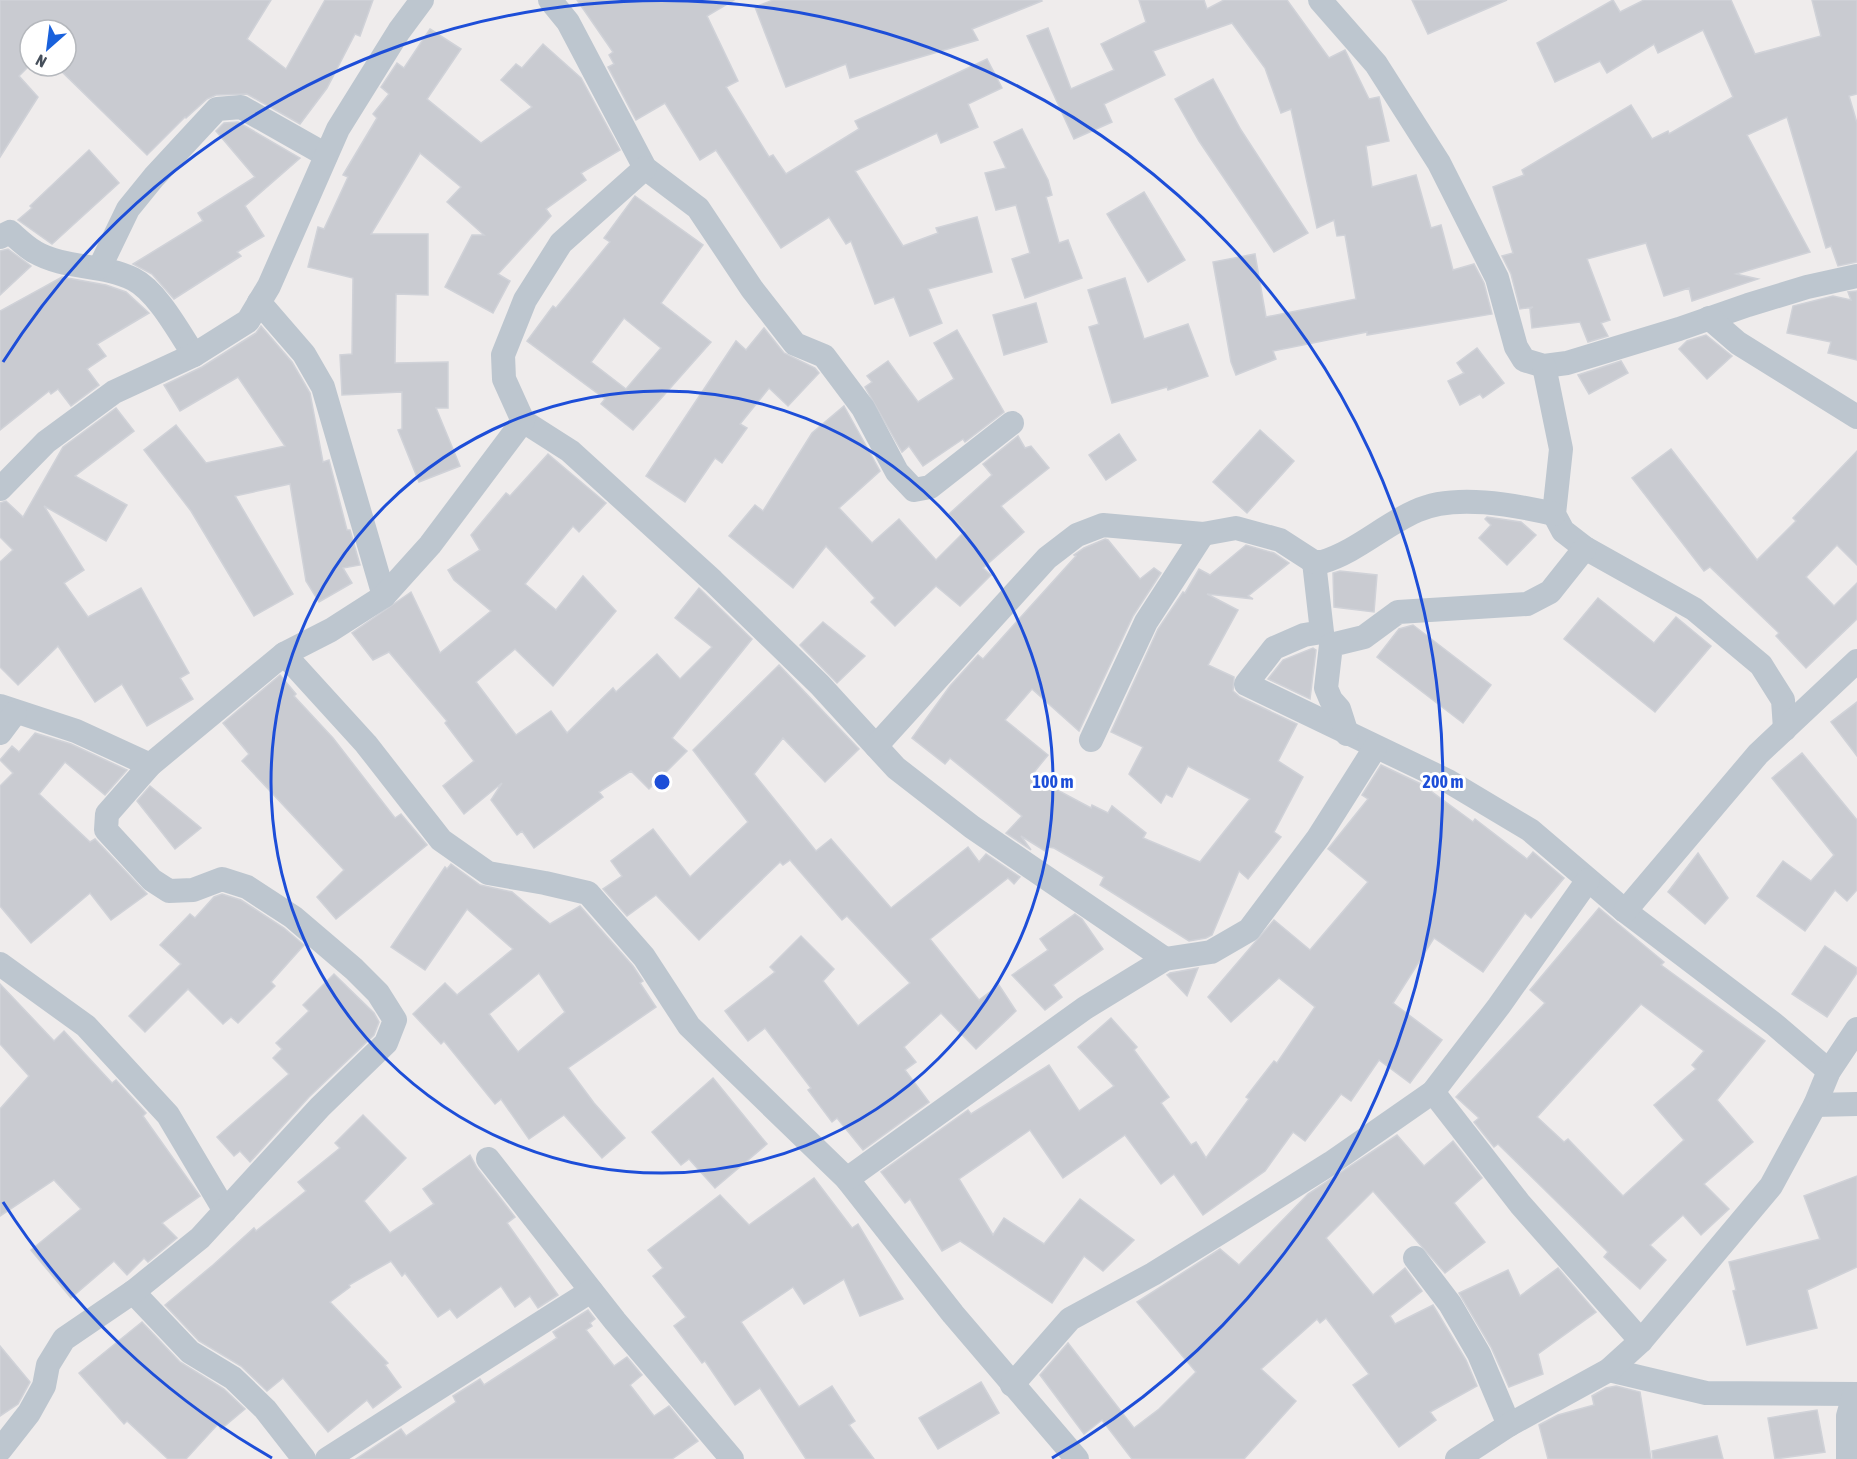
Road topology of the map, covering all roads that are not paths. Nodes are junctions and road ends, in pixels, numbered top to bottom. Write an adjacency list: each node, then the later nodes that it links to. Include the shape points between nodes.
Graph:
1 (422, 0): 4 (street, via 350,109)
2 (550, 0): 5 (street, via 568,22)
3 (1320, 0): 12 (street, via 1376,64 1439,162 1497,278 1516,347 1524,360)
4 (326, 155): 7 (street, via 241,107 217,109 128,209); 9 (street)
5 (645, 168): 14 (street, via 561,243 525,300 503,355 504,380); 15 (street, via 698,208 795,344 824,356 863,408 897,472 914,490 930,487)
6 (0, 237): 7 (street, via 10,232 36,253)
7 (100, 267): 11 (street, via 135,280 162,307)
8 (1857, 276): 10 (street, via 1807,287)
9 (259, 302): 11 (street, via 248,321); 21 (street, via 304,354 323,387)
10 (1709, 318): 12 (street, via 1567,363); 13 (street, via 1738,344)
11 (194, 355): 16 (street, via 114,392 46,442)
12 (1544, 366): 17 (street, via 1561,448)
13 (1857, 417)
14 (523, 420): 21 (street, via 430,545); 29 (street, via 570,451 713,581)
15 (1012, 423)
16 (0, 489)
17 (1554, 514): 19 (street, via 1563,531); 20 (street, via 1504,503 1449,504 1418,510 1332,560)
18 (1203, 534): 20 (street, via 1236,528 1281,540); 28 (street, via 1146,622); 29 (street, via 1103,525 1077,535 1047,558)
19 (1585, 548): 25 (street, via 1694,609 1761,665 1783,700); 27 (street, via 1550,592 1527,604 1398,612 1364,637 1331,645 1326,688 1340,709)
20 (1314, 562): 27 (street, via 1322,632 1274,648 1246,684)
21 (384, 596): 22 (street)
22 (284, 654): 31 (street); 42 (street, via 366,744 441,840 488,873 588,893 644,957 689,1026)
23 (1857, 661): 25 (street)
24 (7, 709): 26 (street); 31 (street, via 76,731)
25 (1785, 729): 33 (street, via 1758,754)
26 (0, 733)
27 (1347, 734): 30 (street)
28 (1091, 740)
29 (876, 746): 34 (street, via 896,768 972,827)
30 (1375, 748): 32 (street, via 1448,781 1530,831); 34 (street, via 1318,838 1249,930 1211,952)
31 (150, 765): 43 (street, via 107,814 106,830 152,880 169,891 193,890 222,879 247,887 293,917 354,969 378,993 395,1020 386,1043 320,1107)
32 (1588, 880): 33 (street); 38 (street)
33 (1625, 911): 37 (street)
34 (1165, 959): 42 (street, via 1084,1008)
35 (0, 964): 43 (street, via 86,1026 168,1115)
36 (1857, 1029): 37 (street)
37 (1829, 1071): 40 (street)
38 (1433, 1092): 47 (street, via 1521,1204); 49 (street, via 1240,1220 1070,1319)
39 (1857, 1104): 40 (street)
40 (1815, 1105): 47 (street, via 1772,1186)
41 (488, 1159): 45 (street)
42 (847, 1179): 49 (street)
43 (225, 1211): 46 (street, via 200,1238)
44 (1415, 1258): 51 (street, via 1450,1304 1479,1354)
45 (591, 1291): 54 (street); 55 (street)
46 (133, 1292): 52 (street, via 64,1339 48,1365 44,1386 34,1404); 53 (street, via 190,1352 233,1378)
47 (1641, 1341): 48 (street)
48 (1609, 1370): 50 (street, via 1706,1393); 51 (street)
49 (1012, 1385): 56 (street)
50 (1855, 1394): 58 (street, via 1848,1416)
51 (1509, 1425): 57 (street)
52 (0, 1450)
53 (304, 1459)
54 (327, 1459)
55 (732, 1459)
56 (1077, 1459)
57 (1457, 1459)
58 (1848, 1459)

